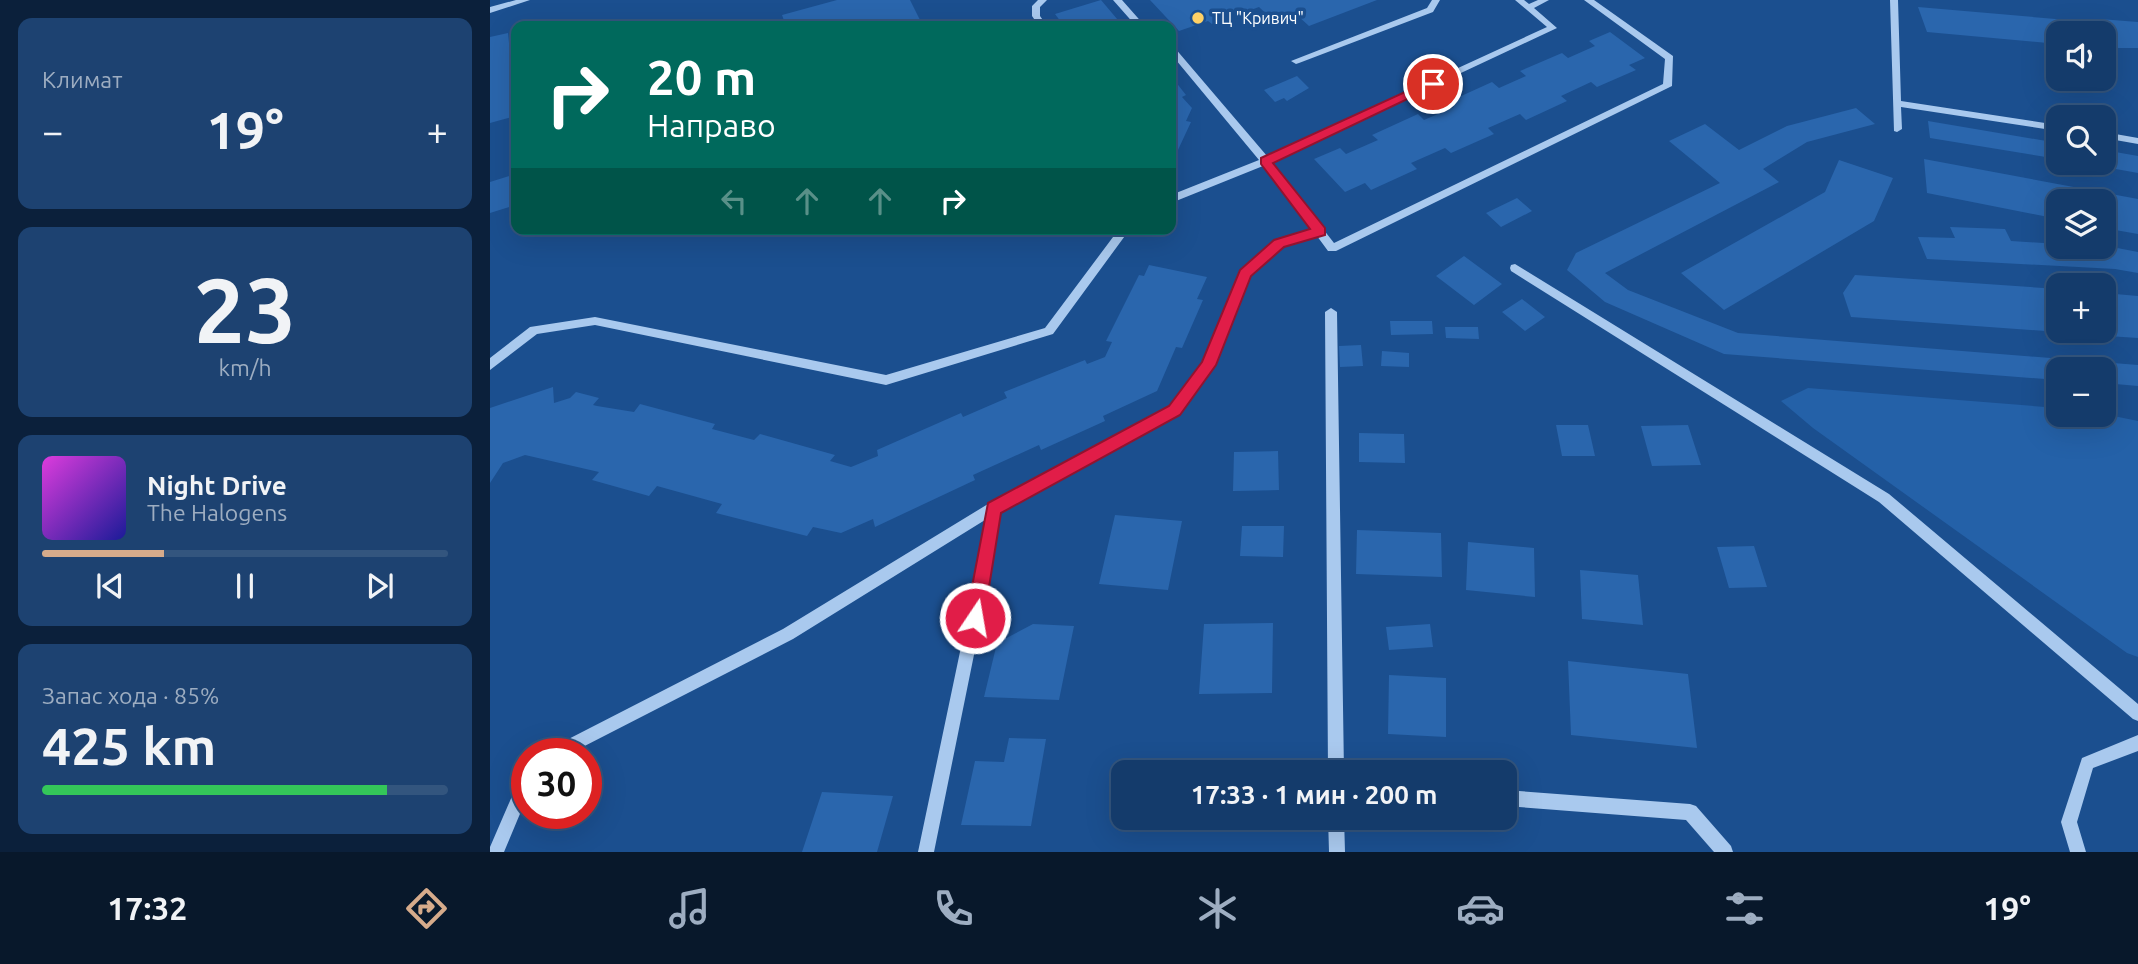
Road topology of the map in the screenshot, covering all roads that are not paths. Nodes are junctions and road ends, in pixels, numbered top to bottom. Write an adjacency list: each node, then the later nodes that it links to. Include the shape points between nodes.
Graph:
1 (526, 0): 10 (street)
2 (1043, 0): 11 (street, via 1036,6)
3 (1117, 0): 12 (street)
4 (1436, 0): 14 (street, via 1430,10)
5 (1519, 0): 9 (street)
6 (1545, 0): 9 (street)
7 (1588, 0): 22 (street, via 1670,58 1667,86 1332,248)
8 (1894, 0): 15 (street)
9 (1528, 8): 20 (street, via 1553,28)
10 (490, 10)
11 (1040, 21)
12 (1136, 21)
13 (1176, 55): 20 (street)
14 (1296, 61)
15 (1896, 103): 16 (street); 17 (street)
16 (2046, 126)
17 (1897, 129)
18 (2116, 137): 19 (street)
19 (2138, 141)
20 (1265, 161): 21 (street); 22 (street)
21 (1176, 198)
22 (1320, 231): 27 (street, via 1279,243 1245,273 1208,365 1175,411)
23 (1121, 235): 26 (street, via 1049,331 886,380 595,321 534,330)
24 (1515, 268): 28 (street, via 1884,498)
25 (1331, 313): 31 (street)
26 (490, 365)
27 (993, 509): 29 (street, via 788,634); 36 (street)
28 (2138, 714)
29 (585, 738)
30 (2138, 743): 39 (street, via 2087,763 2069,822)
31 (1336, 760)
32 (1517, 799): 38 (street, via 1690,812)
33 (511, 816): 35 (street)
34 (1336, 830): 37 (street)
35 (496, 852)
36 (926, 852)
37 (1337, 852)
38 (1725, 852)
39 (2078, 852)

